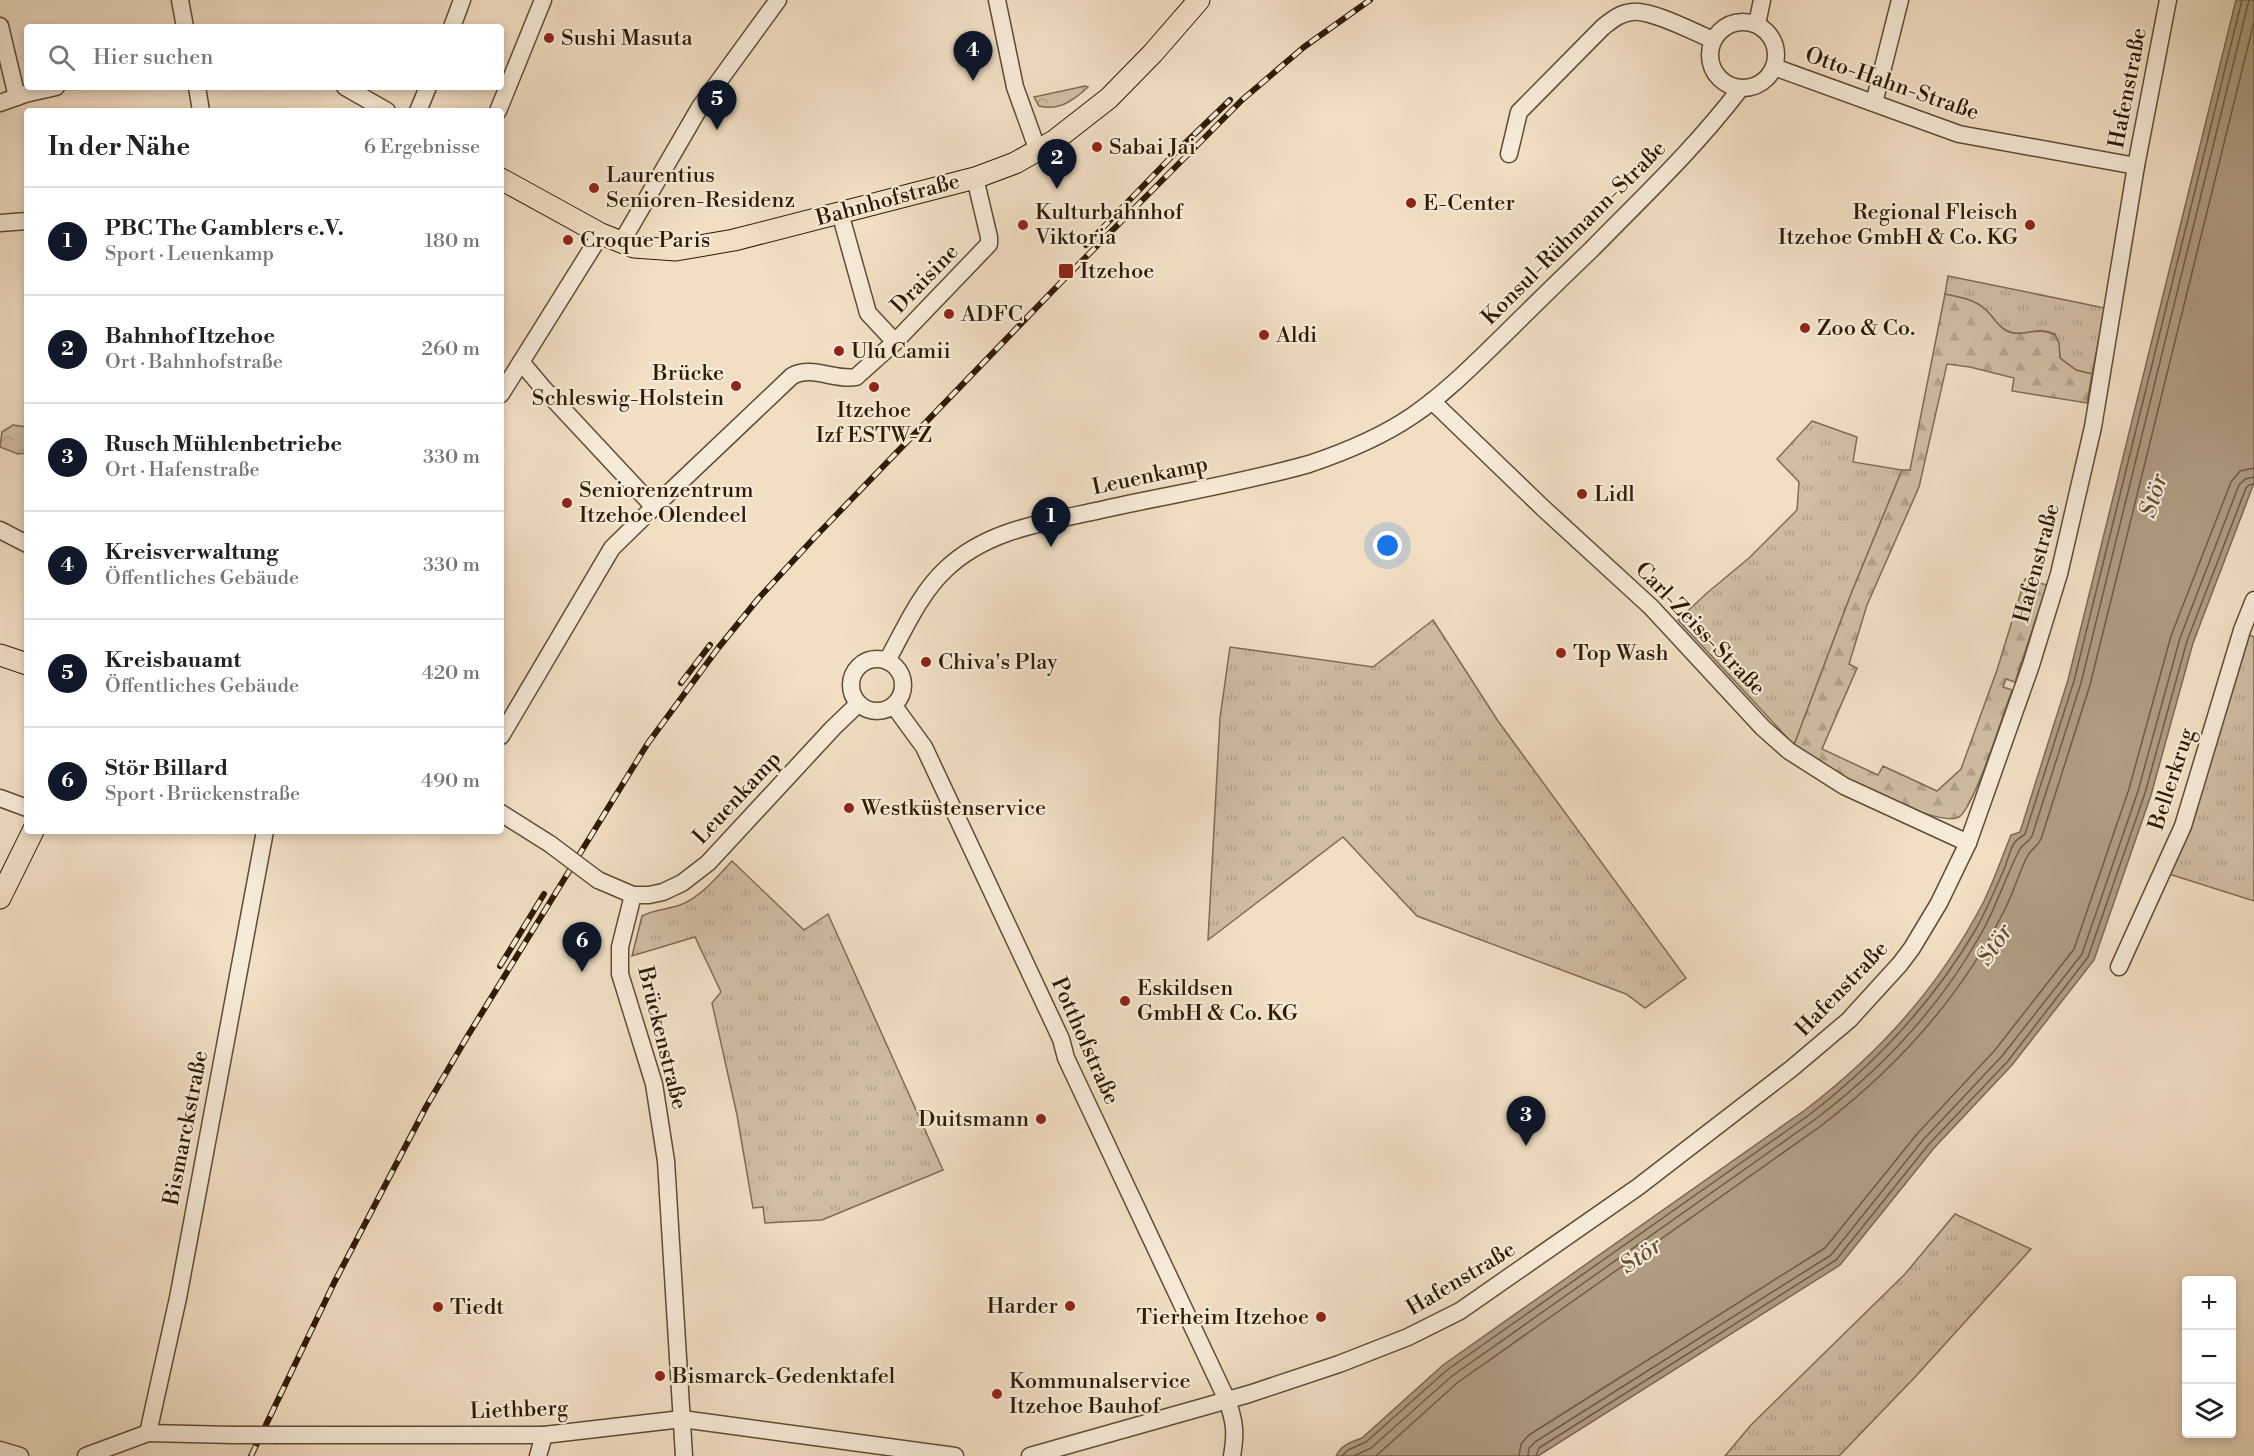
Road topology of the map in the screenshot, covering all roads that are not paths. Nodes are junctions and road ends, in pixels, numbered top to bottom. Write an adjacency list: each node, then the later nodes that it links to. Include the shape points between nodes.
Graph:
1 (180, 0): 10 (street)
2 (462, 0): 11 (street)
3 (543, 0): 27 (street)
4 (778, 0): 37 (street, via 700,106)
5 (997, 0): 28 (street, via 1015,87)
6 (1199, 0): 28 (main road, Bahnhofstraße, via 1123,85)
7 (1762, 0): 12 (street)
8 (1900, 0): 22 (street)
9 (2168, 0): 30 (street, Hafenstraße)
10 (184, 24)
11 (453, 24)
12 (1757, 24): 14 (street, via 1733,23); 15 (street, via 1774,42)
13 (0, 26): 21 (street)
14 (1713, 40): 16 (street, via 1710,52 1718,77); 29 (street, via 1646,13 1619,16 1603,27 1519,111)
15 (1774, 68): 16 (street, Konsul-Rühmann-Straße, via 1765,81); 22 (street, Otto-Hahn-Straße)
16 (1740, 89): 41 (street, Konsul-Rühmann-Straße, via 1657,183)
17 (44, 90): 21 (street)
18 (198, 90): 24 (street)
19 (350, 90): 25 (street)
20 (427, 90): 26 (street)
21 (17, 97): 23 (street)
22 (1874, 103): 30 (street, Otto-Hahn-Straße, via 1967,136)
23 (0, 104)
24 (200, 108)
25 (382, 108)
26 (419, 108)
27 (499, 108)
28 (1038, 151): 31 (main road, Bahnhofstraße, via 1016,164)
29 (1509, 154)
30 (2136, 166): 57 (street, Hafenstraße, via 2093,427 2060,574)
31 (975, 178): 33 (main road, Bahnhofstraße); 38 (street, Draisine, via 989,244)
32 (504, 181): 36 (main road, Bahnhofstraße)
33 (840, 213): 37 (main road, Bahnhofstraße, via 699,248 655,250); 38 (street, Draisine, via 868,313)
34 (24, 221): 35 (street)
35 (0, 223)
36 (601, 234): 37 (main road, Bahnhofstraße); 39 (street)
37 (621, 243)
38 (895, 342): 42 (street, via 856,377 808,372 792,376)
39 (521, 362): 40 (street); 42 (street)
40 (504, 389)
41 (1432, 401): 47 (street, Leuenkamp, via 1386,432 1328,458 1040,523 986,541 939,576); 57 (street, Carl-Zeiss-Straße, via 1651,607 1784,747 1834,781)
42 (654, 507): 51 (street, via 612,548)
43 (0, 530): 44 (street)
44 (24, 542)
45 (2254, 600): 60 (street, Bellerkrug, via 2182,826)
46 (0, 655): 48 (main road)
47 (887, 661): 49 (street, via 864,663 854,674 852,690); 50 (street, via 898,669 903,681 902,695)
48 (24, 663)
49 (858, 704): 50 (street, via 876,712); 58 (street, Leuenkamp, via 694,875 663,892)
50 (894, 706): 61 (street, Potthofstraße, via 924,747)
51 (504, 727)
52 (0, 798): 53 (street)
53 (24, 807)
54 (504, 815): 58 (street, bridge, via 598,880)
55 (32, 834): 59 (main road)
56 (264, 834): 63 (street, Bismarckstraße, via 178,1298)
57 (1968, 843): 61 (street, Hafenstraße, via 1916,941 1871,998 1816,1049 1702,1139 1504,1283 1442,1322 1339,1364)
58 (633, 895): 62 (street, Brückenstraße, via 620,947 620,974 654,1084 666,1161)
59 (0, 898)
60 (2120, 968)
61 (1227, 1400): 71 (street, Hafenstraße); 72 (street, Potthofstraße, via 1236,1434)
62 (682, 1419): 64 (street, Liethberg); 69 (street, Brückenstraße); 70 (street, Liethberg)
63 (148, 1433): 64 (street, Liethberg, bridge); 67 (street, Liethberg)
64 (544, 1434): 68 (street)
65 (0, 1450): 66 (street)
66 (20, 1456)
67 (86, 1456)
68 (538, 1456)
69 (684, 1456)
70 (955, 1456)
71 (1030, 1456)
72 (1232, 1456)

